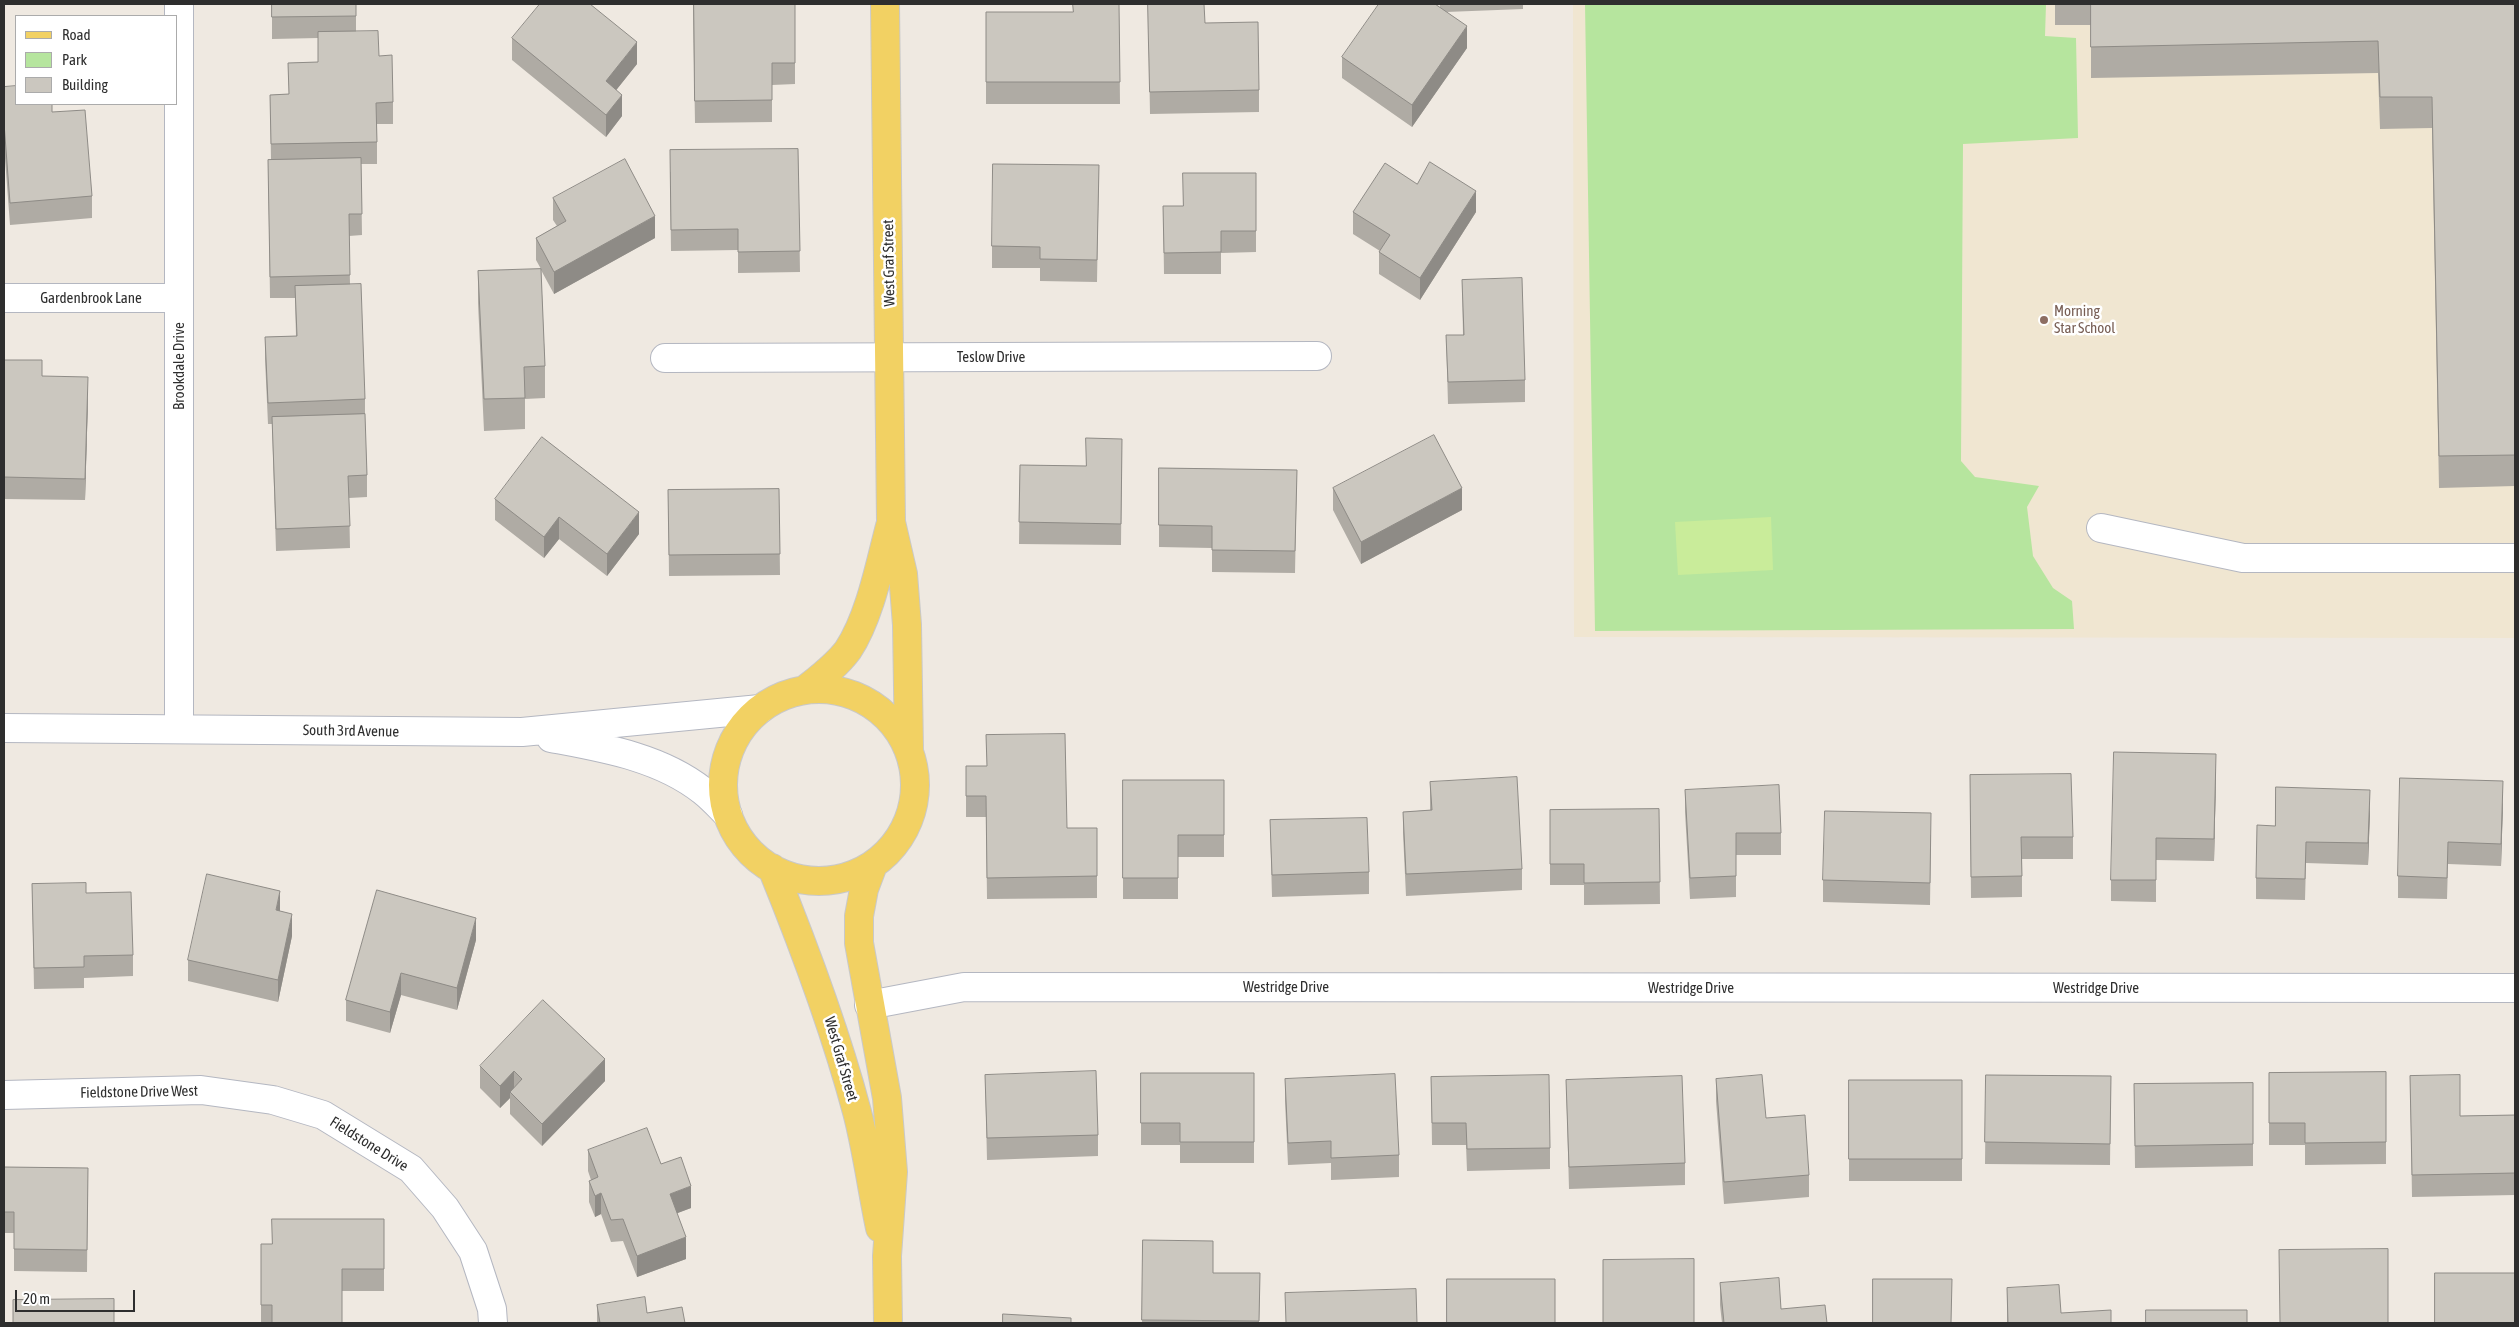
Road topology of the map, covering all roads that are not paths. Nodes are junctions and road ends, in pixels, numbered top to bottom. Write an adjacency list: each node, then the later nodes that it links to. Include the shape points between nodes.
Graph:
1 (179, 4): 4 (street, Brookdale Drive)
2 (885, 4): 7 (main road, West Graf Street)
3 (4, 298): 4 (street, Gardenbrook Lane)
4 (179, 298): 14 (street, Brookdale Drive)
5 (1317, 356): 7 (street, Teslow Drive)
6 (665, 358): 7 (street, Teslow Drive)
7 (890, 358): 8 (main road, West Graf Street)
8 (891, 522): 11 (main road, West Graf Street, via 863,617 849,649); 16 (main road, West Graf Street, via 903,574)
9 (2102, 528): 10 (street, via 2243,558)
10 (2515, 558)
11 (806, 689): 12 (main road, via 782,696); 16 (main road, via 832,689 857,696 879,709 897,727)
12 (760, 709): 15 (street, South 3rd Avenue); 17 (main road, via 744,725 725,768)
13 (4, 728): 14 (street, South 3rd Avenue)
14 (179, 729): 15 (street, South 3rd Avenue)
15 (522, 732): 17 (street, South 3rd Avenue, via 598,746 645,759 679,774)
16 (909, 750): 18 (main road, via 915,775 907,825 893,847)
17 (728, 815): 19 (main road, via 738,836 754,855)
18 (873, 865): 19 (main road, via 849,876 823,881 797,878); 21 (main road, West Graf Street, via 859,916 859,943)
19 (772, 868): 24 (main road, West Graf Street, via 830,1020 857,1114)
20 (2515, 988): 21 (street, Westridge Drive, via 964,987)
21 (869, 1005): 24 (main road, West Graf Street, via 887,1098 893,1172)
22 (4, 1095): 23 (street, Fieldstone Drive West, via 201,1090)
23 (273, 1100): 25 (street, Fieldstone Drive, via 323,1115 411,1170 446,1208 473,1250 492,1309)
24 (887, 1256): 26 (main road, West Graf Street)
25 (493, 1323)
26 (888, 1323)

